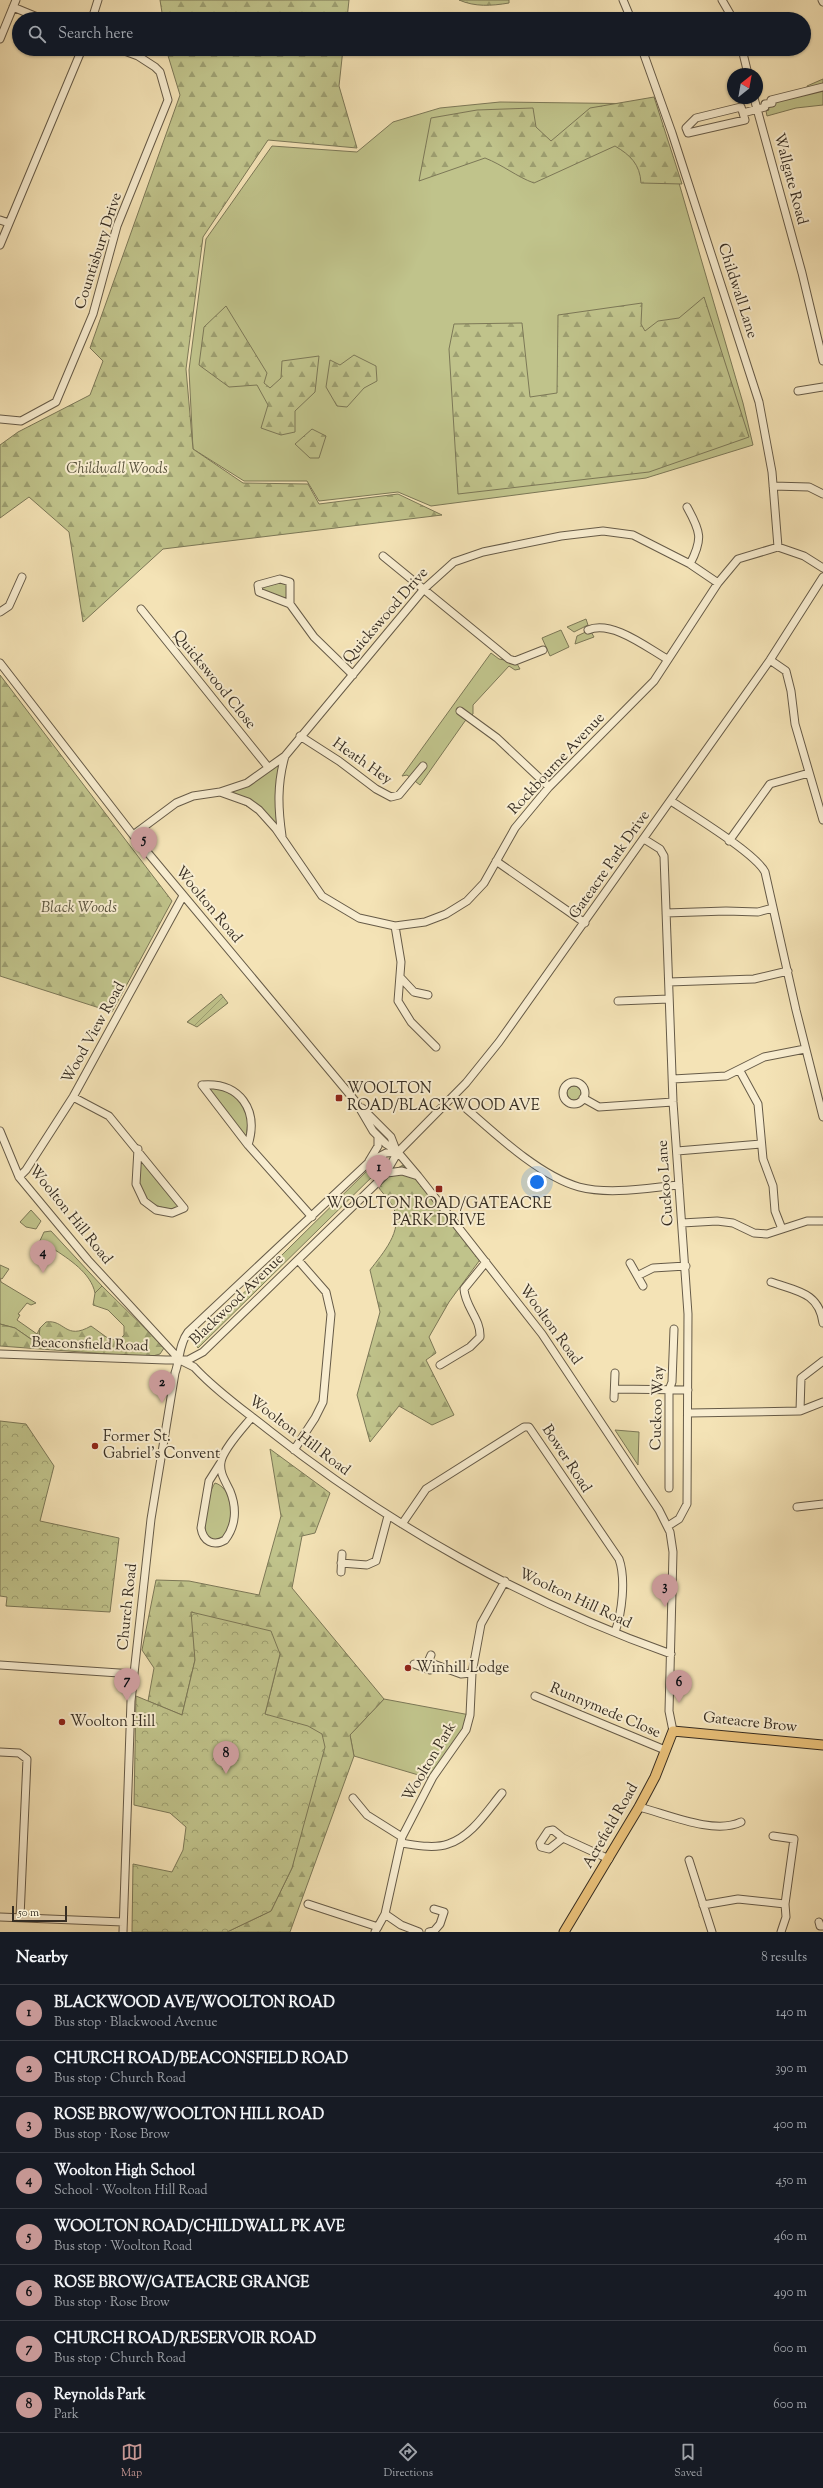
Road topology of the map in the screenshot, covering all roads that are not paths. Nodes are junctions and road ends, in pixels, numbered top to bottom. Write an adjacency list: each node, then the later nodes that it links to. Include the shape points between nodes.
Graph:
1 (16, 0): 5 (street)
2 (98, 0): 7 (street)
3 (623, 0): 8 (street)
4 (722, 0): 9 (street)
5 (13, 7): 6 (street); 10 (street)
6 (25, 12)
7 (94, 12)
8 (627, 12)
9 (729, 12)
10 (0, 39)
11 (79, 56): 21 (street)
12 (138, 56): 26 (street, Countisbury Drive, via 160,72 168,100 117,226 93,314 56,402 21,421)
13 (644, 56): 27 (street, Childwall Lane, via 759,402)
14 (744, 56): 15 (street)
15 (747, 68)
16 (823, 87): 18 (street, via 771,100 769,105)
17 (756, 104): 18 (street, Wallgate Road)
18 (757, 109): 19 (street); 23 (street, Wallgate Road)
19 (743, 113): 19 (street, via 745,120 688,133 686,128 696,118 741,107)
20 (0, 220): 21 (street)
21 (9, 223): 22 (street)
22 (0, 245)
23 (823, 361)
24 (823, 387): 25 (street)
25 (798, 391)
26 (0, 419)
27 (773, 486): 28 (street, via 809,487); 30 (street, Childwall Lane)
28 (823, 494)
29 (687, 507): 32 (street, via 698,527 700,545)
30 (778, 547): 33 (street, via 804,556); 36 (street, Rockbourne Avenue, via 738,559)
31 (383, 556): 37 (street)
32 (690, 564): 36 (street, Quickswood Drive); 37 (street, Quickswood Drive, via 633,535 603,531 561,536 483,552 454,562)
33 (823, 568)
34 (22, 577): 40 (street, via 9,606)
35 (823, 577): 44 (street, Gateacre Park Drive)
36 (718, 583): 43 (street, Rockbourne Avenue)
37 (424, 589): 42 (street, via 509,659 515,661); 46 (street, Quickswood Drive)
38 (290, 604): 38 (street, via 290,582 280,579 258,585 259,592); 46 (street, via 314,637)
39 (141, 609): 51 (street, Quickswood Close)
40 (0, 612)
41 (588, 630): 43 (street, via 597,626 616,631)
42 (543, 650)
43 (667, 660): 53 (street, Rockbourne Avenue, via 643,694)
44 (770, 660): 52 (street, via 786,671 795,724); 55 (street, Gateacre Park Drive)
45 (0, 663): 57 (street, Woolton Road)
46 (353, 675): 48 (street, Quickswood Drive)
47 (460, 711): 53 (street, via 497,738)
48 (300, 736): 49 (street, Quickswood Drive); 50 (street, Heath Hey, via 391,797 400,795)
49 (285, 756): 51 (street, Quickswood Drive); 58 (street, Rockbourne Avenue, via 279,778 278,802)
50 (423, 766)
51 (268, 768): 54 (street, Quickswood Drive, via 247,783)
52 (809, 773): 56 (street); 60 (street, via 770,784)
53 (549, 787): 61 (street, Rockbourne Avenue, via 515,828)
54 (220, 792): 57 (street, via 193,796 176,803); 58 (street, Rockbourne Avenue, via 254,806)
55 (671, 801): 59 (street, Gateacre Park Drive); 60 (street)
56 (823, 820)
57 (133, 835): 62 (street, Woolton Road)
58 (283, 838): 66 (street, Rockbourne Avenue, via 322,896 359,918)
59 (644, 839): 64 (street, Cuckoo Lane, via 660,849 664,856); 65 (street, Gateacre Park Drive)
60 (729, 841): 63 (street, via 762,865)
61 (496, 861): 65 (street); 66 (street, Rockbourne Avenue, via 484,883 467,901 446,914 425,922)
62 (183, 896): 77 (street, Wood View Road); 80 (street, Woolton Road)
63 (773, 908): 64 (street, via 758,912); 67 (street)
64 (666, 913): 69 (street, Cuckoo Lane)
65 (585, 923): 78 (street, Gateacre Park Drive, via 499,1042)
66 (395, 926): 68 (street, via 401,962)
67 (788, 971): 69 (street, via 754,979); 74 (street)
68 (400, 977): 70 (street, via 414,992); 73 (street, via 398,1001 411,1022)
69 (669, 982): 71 (street, Cuckoo Lane)
70 (428, 995)
71 (669, 1000): 72 (street); 76 (street, Cuckoo Lane)
72 (618, 1001)
73 (436, 1047)
74 (805, 1049): 75 (street, via 764,1057); 82 (street)
75 (740, 1071): 76 (street, via 726,1076); 85 (street, via 758,1104)
76 (673, 1079): 81 (street, Cuckoo Lane)
77 (73, 1097): 87 (street, via 109,1116); 93 (street, Wood View Road)
78 (453, 1097): 88 (street, Gateacre Park Drive); 94 (street, via 558,1180 600,1190)
79 (583, 1098): 81 (street, via 599,1107)
80 (356, 1102): 84 (street, Woolton Road); 88 (street, Woolton Road, via 382,1126 391,1137)
81 (674, 1102): 89 (street, Cuckoo Lane)
82 (823, 1116)
83 (0, 1131): 93 (street, Woolton Hill Road)
84 (378, 1137): 88 (street, Woolton Road); 90 (street, Blackwood Avenue, via 378,1146)
85 (761, 1144): 89 (street); 98 (street, via 763,1159 773,1186 775,1212)
86 (248, 1145): 86 (street, via 252,1124 244,1100 223,1086 202,1085); 95 (street)
87 (138, 1149): 87 (street, via 147,1160 184,1208 172,1213 156,1210 144,1201 136,1184)
88 (397, 1151): 90 (street, Blackwood Avenue, via 386,1153); 91 (street, Blackwood Avenue); 92 (street, Woolton Road)
89 (677, 1151): 94 (street, Cuckoo Lane)
90 (369, 1162): 95 (street, Blackwood Avenue)
91 (387, 1173): 92 (street, via 402,1171); 99 (street, Blackwood Avenue)
92 (418, 1176): 100 (street, Woolton Road)
93 (19, 1177): 109 (street, Woolton Hill Road, via 88,1260)
94 (679, 1185): 97 (street, Cuckoo Lane)
95 (312, 1217): 109 (street, Blackwood Avenue, via 188,1332 182,1341)
96 (823, 1220): 98 (street, via 807,1221)
97 (682, 1223): 98 (street, via 733,1223 754,1233); 102 (street, Cuckoo Lane)
98 (782, 1229)
99 (298, 1260): 109 (street, Blackwood Avenue, via 203,1352 193,1358); 121 (street, via 326,1292 331,1314 323,1402)
100 (486, 1262): 111 (street, via 464,1289 465,1300 480,1327 480,1337 470,1347); 128 (street, Woolton Road, via 542,1334 591,1405)
101 (630, 1263): 103 (street)
102 (686, 1266): 103 (street, via 653,1268); 115 (street, Cuckoo Lane)
103 (639, 1275): 105 (street)
104 (771, 1282): 106 (street, via 810,1296 822,1312)
105 (643, 1286)
106 (823, 1323)
107 (674, 1329): 114 (street, Cuckoo Way, via 672,1382)
108 (0, 1354): 109 (street, Beaconsfield Road)
109 (180, 1360): 120 (street, Woolton Hill Road, via 194,1368); 139 (street, Church Road, via 175,1373 151,1519)
110 (823, 1361): 118 (street, via 801,1378)
111 (440, 1365)
112 (614, 1373): 113 (street)
113 (615, 1389): 114 (street); 116 (street)
114 (669, 1390): 115 (street); 123 (street, Cuckoo Way)
115 (688, 1390): 119 (street, Cuckoo Lane)
116 (614, 1398)
117 (823, 1402): 118 (street)
118 (800, 1411): 119 (street)
119 (688, 1413): 128 (street, Cuckoo Lane, via 687,1504 679,1519)
120 (252, 1417): 121 (street, Woolton Hill Road); 122 (street, via 232,1442)
121 (294, 1450): 126 (street, Woolton Hill Road)
122 (221, 1462): 122 (street, via 223,1479 234,1508 235,1522 225,1540 212,1543 206,1541 201,1528 209,1481)
123 (669, 1488)
124 (823, 1504): 125 (street)
125 (796, 1507)
126 (388, 1516): 127 (street, Woolton Hill Road); 130 (street, via 376,1561 367,1565)
127 (402, 1524): 132 (street, Woolton Hill Road); 133 (street, Bower Road, via 429,1486 524,1427 529,1427 619,1559 622,1580)
128 (668, 1526): 134 (street, via 673,1552)
129 (342, 1554): 130 (street)
130 (341, 1563): 131 (street)
131 (340, 1572)
132 (505, 1581): 133 (street, Woolton Hill Road); 140 (street, Woolton Park, via 481,1624)
133 (614, 1632): 134 (street, Woolton Hill Road)
134 (671, 1654): 142 (street, via 669,1711)
135 (431, 1655): 137 (street, via 428,1662)
136 (414, 1664): 137 (street, via 430,1670)
137 (433, 1664): 140 (street, via 461,1674)
138 (0, 1665): 139 (street)
139 (134, 1674): 162 (street, Church Road)
140 (472, 1674): 152 (street, Woolton Park, via 470,1715 466,1730 433,1777)
141 (535, 1696): 144 (street, Runnymede Close)
142 (673, 1731): 143 (main road, Gateacre Brow); 144 (main road, Acrefield Road)
143 (823, 1745)
144 (665, 1750): 148 (main road, Acrefield Road, via 655,1777)
145 (0, 1752): 161 (street, via 19,1753 27,1759)
146 (502, 1794): 152 (street, via 467,1833 448,1844 428,1846)
147 (353, 1798): 152 (street, via 367,1815)
148 (639, 1807): 149 (street, via 716,1826 729,1826); 153 (main road, Acrefield Road)
149 (741, 1822)
150 (773, 1836): 156 (street, via 794,1839)
151 (563, 1838): 153 (street)
152 (402, 1840): 159 (street, Woolton Park)
153 (609, 1859): 167 (main road, Acrefield Road)
154 (689, 1860): 157 (street)
155 (308, 1904): 163 (street)
156 (785, 1904): 157 (street, via 738,1899); 169 (street, via 786,1917)
157 (703, 1905): 168 (street)
158 (434, 1909): 166 (street, via 444,1912 434,1931)
159 (385, 1914): 163 (street, Woolton Park); 165 (street, via 401,1925)
160 (0, 1917): 161 (street)
161 (20, 1917): 162 (street)
162 (123, 1922): 164 (street, Church Road)
163 (376, 1930)
164 (123, 1932)
165 (419, 1932)
166 (429, 1932)
167 (564, 1932)
168 (712, 1932)
169 (781, 1932)

